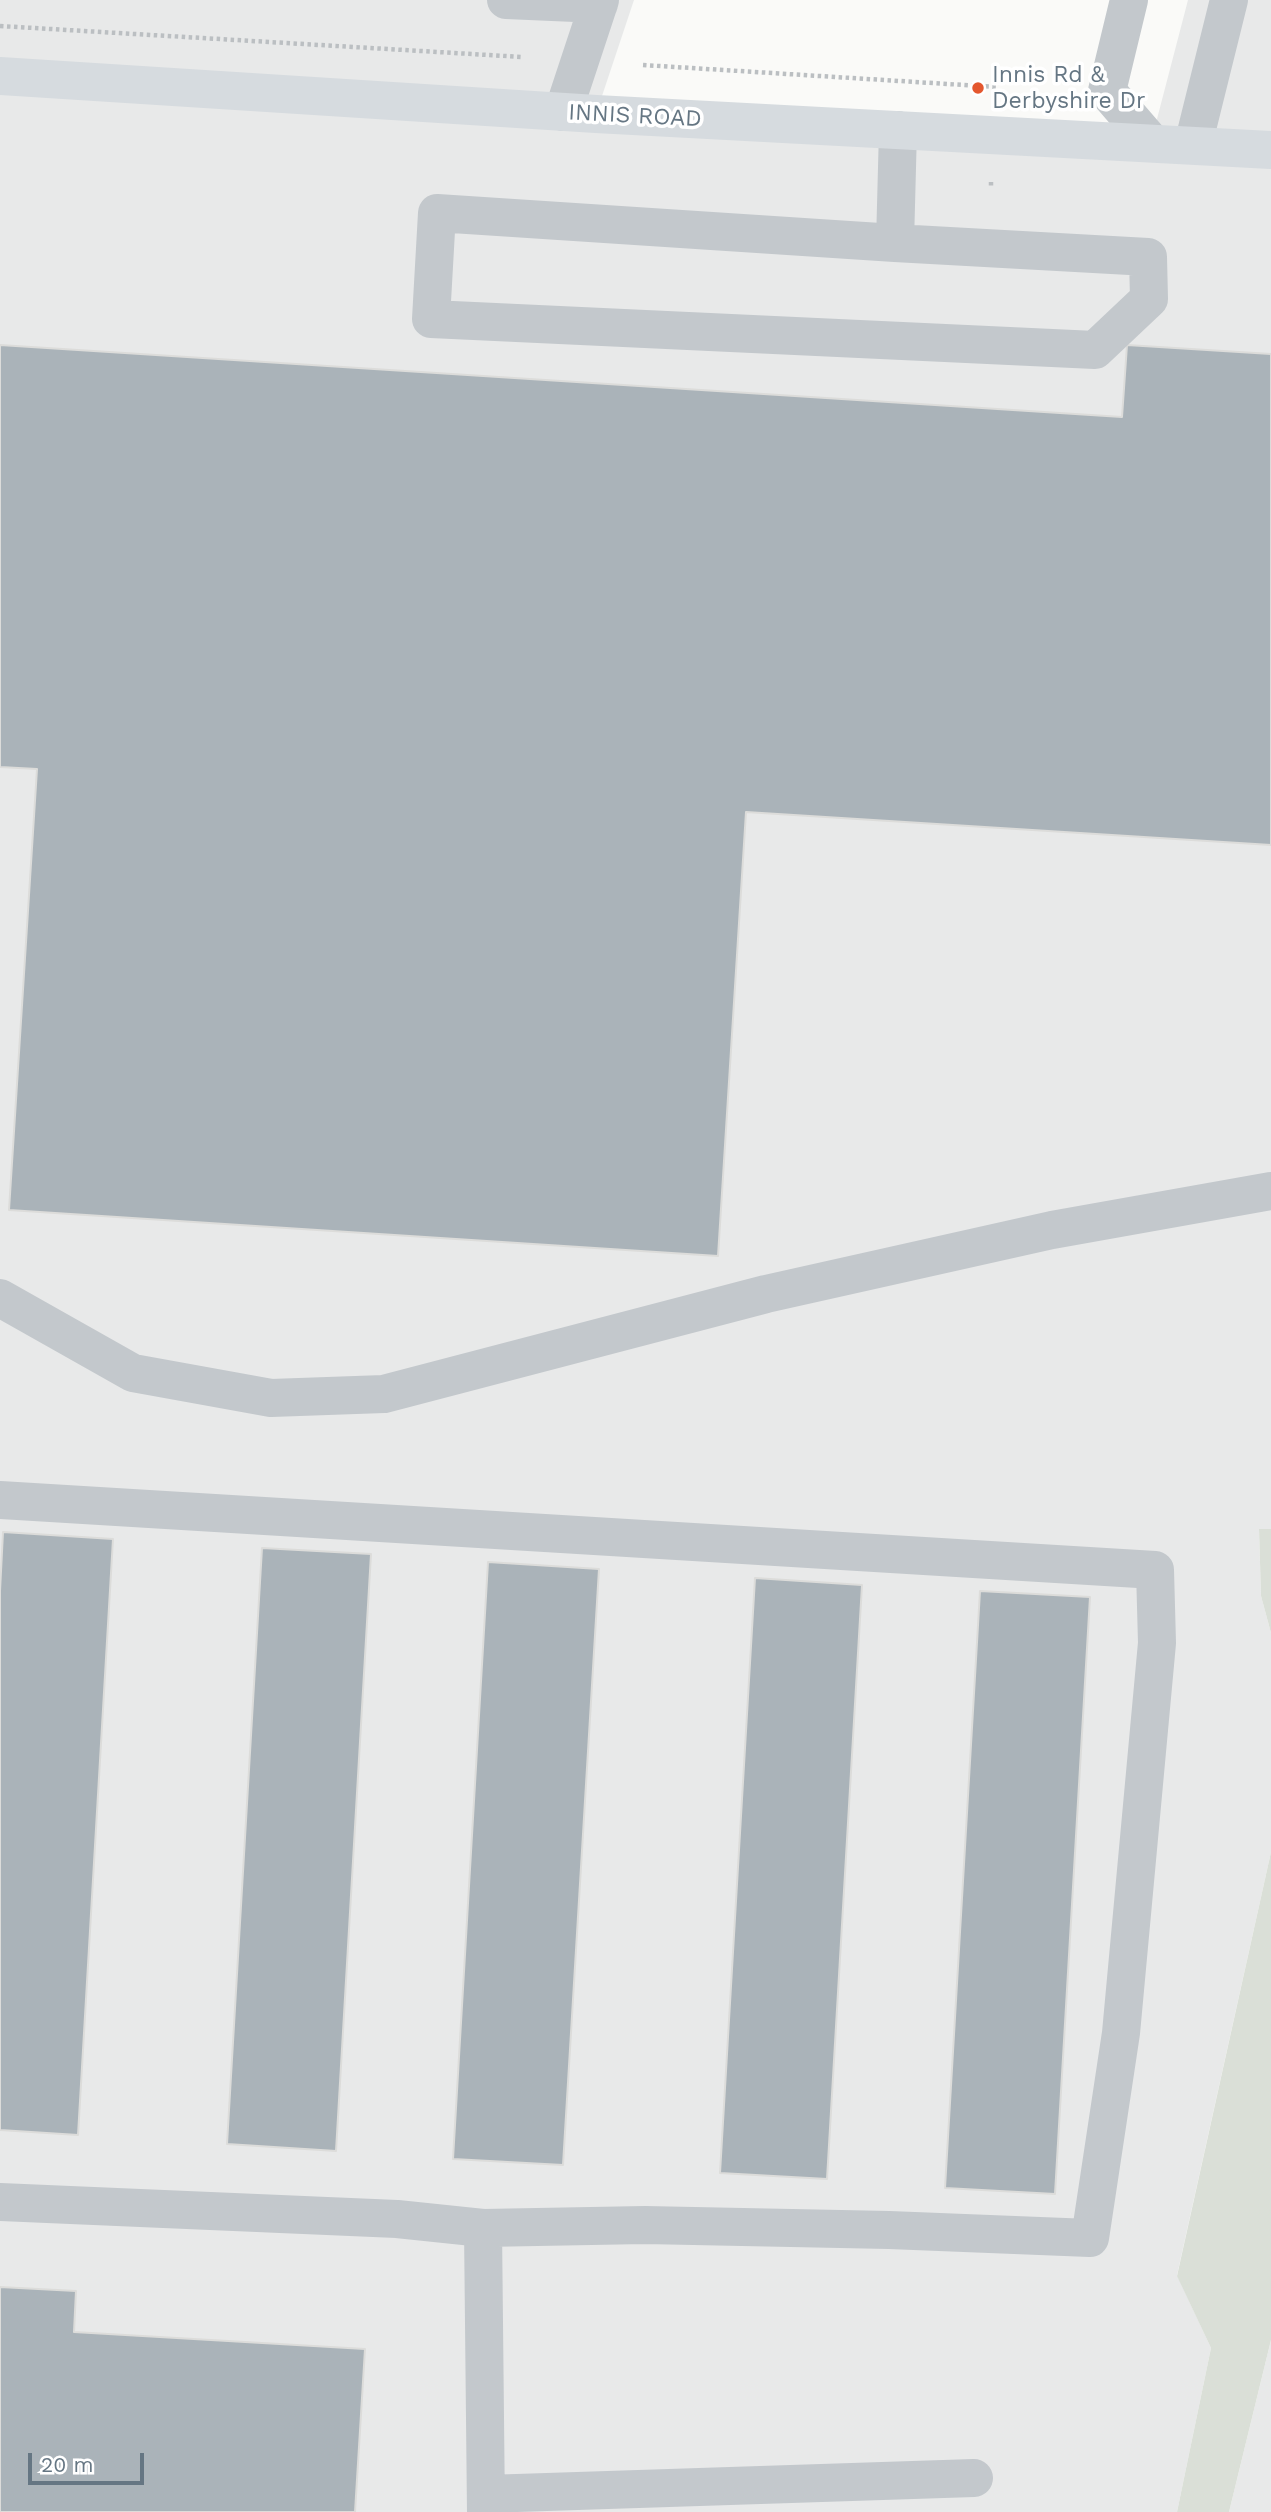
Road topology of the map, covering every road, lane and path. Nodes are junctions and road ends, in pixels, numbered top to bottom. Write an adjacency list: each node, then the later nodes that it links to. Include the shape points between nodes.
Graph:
1 (507, 0): 4 (street)
2 (1129, 0): 12 (street, via 1107,91)
3 (1229, 0): 13 (street)
4 (600, 2): 10 (street)
5 (0, 26): 6 (path)
6 (522, 57)
7 (643, 65): 9 (path)
8 (0, 76): 10 (main road, INNIS ROAD)
9 (996, 87)
10 (563, 112): 11 (main road, INNIS ROAD)
11 (898, 130): 12 (main road, INNIS ROAD); 15 (street)
12 (1151, 142): 13 (main road, INNIS ROAD)
13 (1193, 145): 14 (main road, INNIS ROAD)
14 (1271, 150)
15 (895, 243): 15 (street, via 437,213 431,319 1096,350 1149,299 1148,257)
16 (1271, 1191): 17 (street, via 1052,1230 766,1294 384,1394 271,1398 133,1373)
17 (0, 1298)
18 (0, 1500): 20 (street, via 1155,1570 1157,1643 1122,2019 1090,2238 658,2225)
19 (0, 2202): 20 (street)
20 (483, 2228): 22 (street)
21 (974, 2478): 22 (street)
22 (486, 2503)

